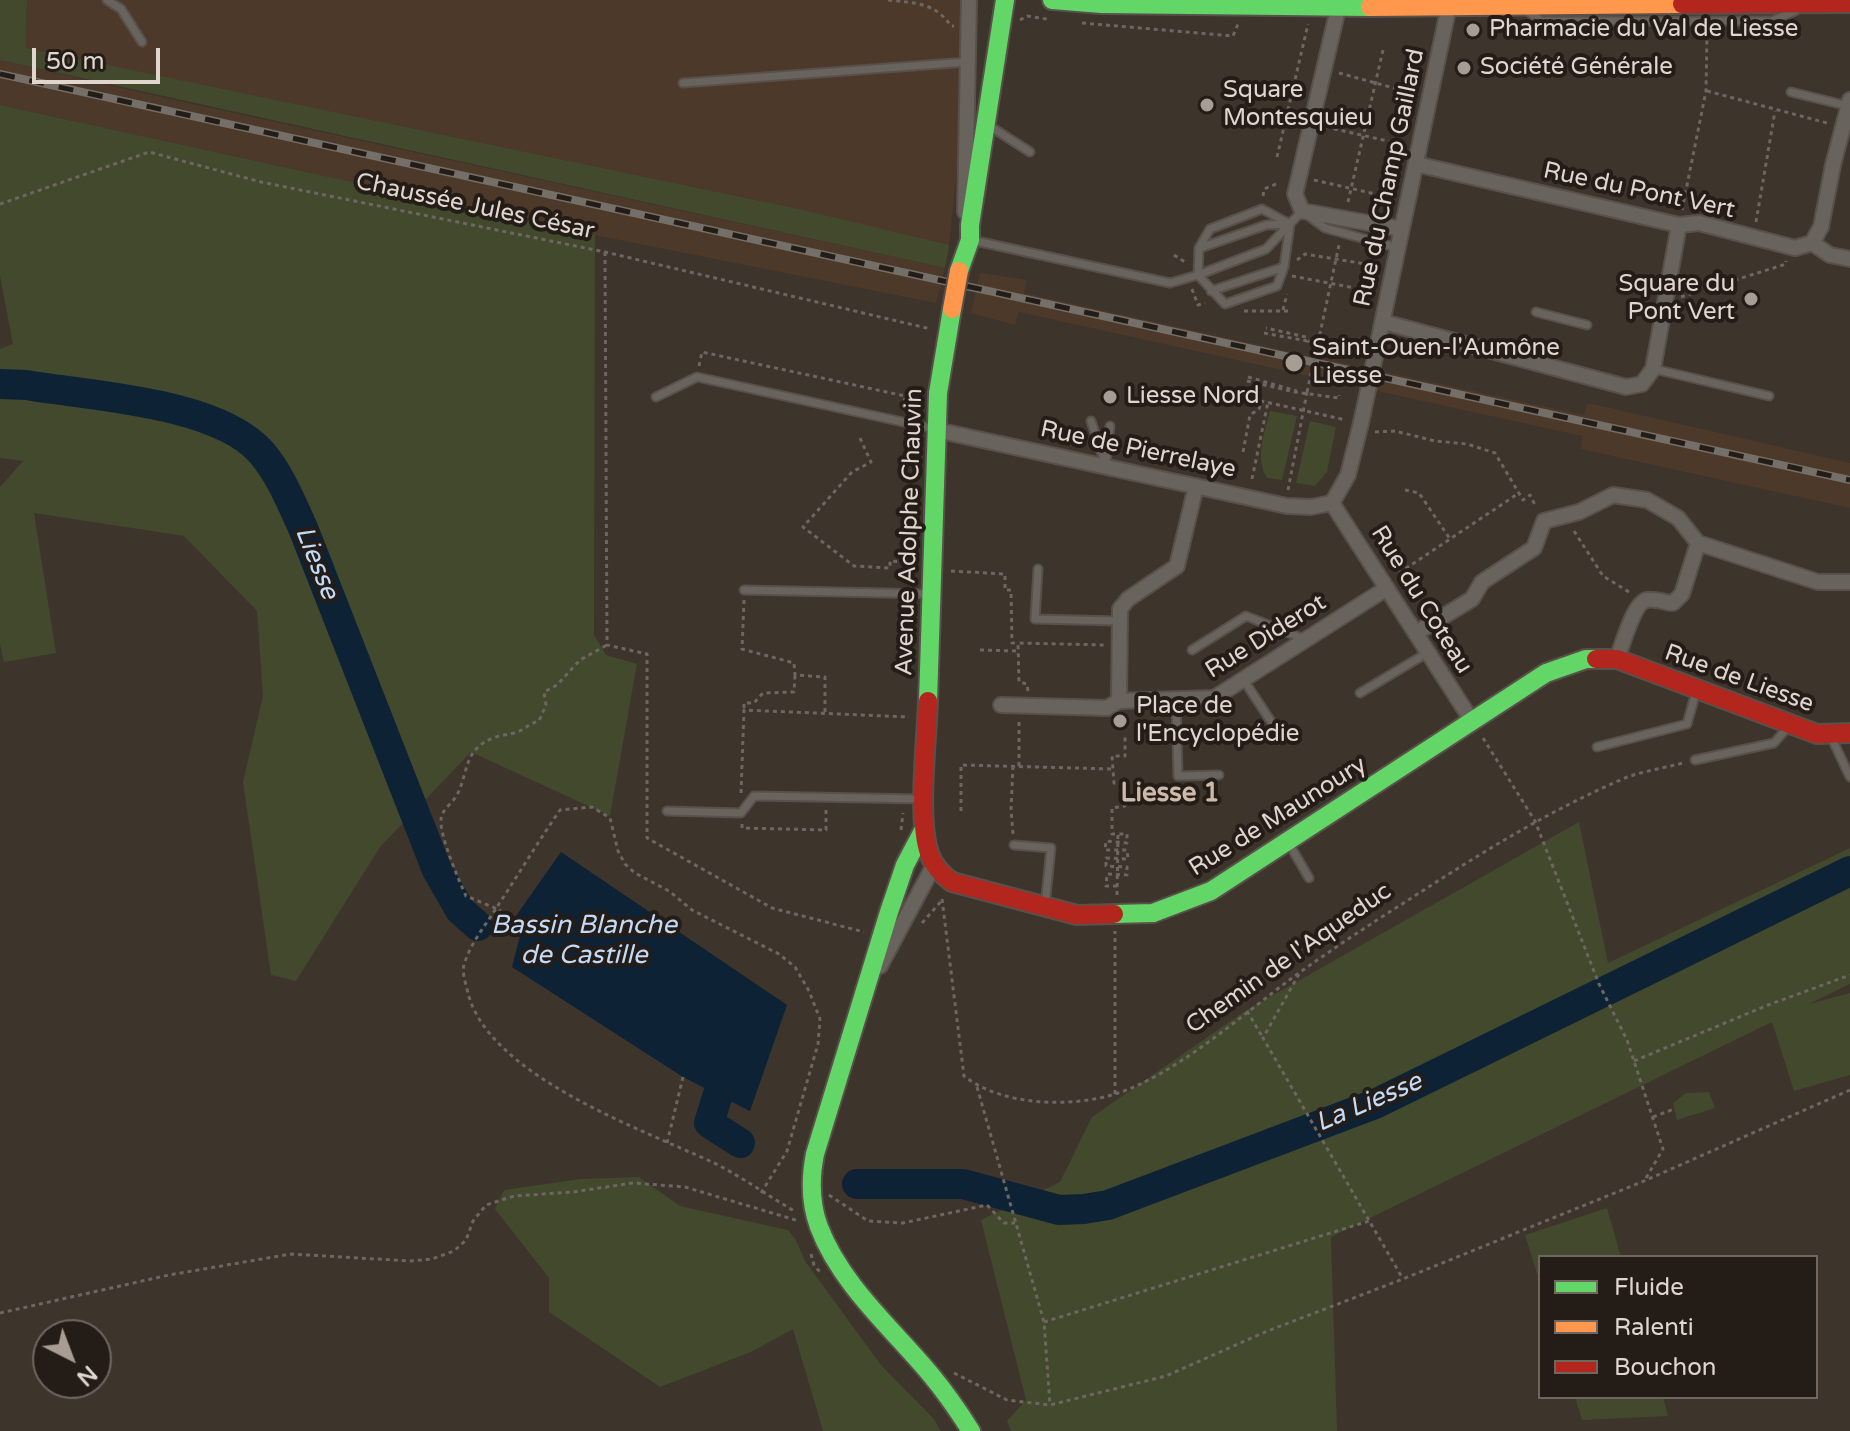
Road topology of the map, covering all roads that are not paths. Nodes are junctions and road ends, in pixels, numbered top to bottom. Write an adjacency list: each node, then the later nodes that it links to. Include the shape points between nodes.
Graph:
1 (107, 0): 11 (lane, via 121,9)
2 (969, 0): 12 (street, Avenue Adolphe Chauvin)
3 (1005, 0): 16 (street, Avenue Adolphe Chauvin)
4 (1052, 0): 6 (street, via 1138,5)
5 (1450, 2): 6 (street); 9 (street); 19 (street, Rue du Champ Gaillard)
6 (1339, 3): 20 (street, via 1295,194)
7 (1632, 3): 9 (street); 10 (street)
8 (1850, 3): 10 (street)
9 (1519, 5): 10 (lane, via 1542,21 1772,21)
10 (1806, 5)
11 (142, 42)
12 (969, 61): 13 (lane); 24 (street, Avenue Adolphe Chauvin, via 964,205)
13 (683, 83)
14 (1791, 92): 15 (lane)
15 (1849, 103): 17 (street)
16 (987, 125): 18 (lane); 24 (street, Avenue Adolphe Chauvin)
17 (1844, 148): 25 (street)
18 (1030, 152)
19 (1416, 164): 21 (street, Rue du Pont Vert); 23 (street, Rue du Champ Gaillard)
20 (1302, 211): 22 (lane); 23 (street); 27 (lane, via 1325,228)
21 (1680, 219): 25 (street, Rue du Pont Vert, via 1786,246); 35 (street)
22 (1290, 224): 26 (lane, via 1266,225); 26 (lane, via 1262,209 1210,229); 29 (lane); 30 (lane, via 1266,249)
23 (1402, 229): 27 (street, Rue du Champ Gaillard)
24 (970, 232): 30 (lane, via 1170,283); 40 (street, Avenue Adolphe Chauvin, bridge, via 952,309)
25 (1812, 243): 28 (street, via 1830,255)
26 (1199, 248): 30 (lane)
27 (1398, 248): 33 (street, Rue du Champ Gaillard)
28 (1850, 259)
29 (1283, 272): 31 (lane); 31 (lane, via 1277,286 1225,304)
30 (1198, 275): 31 (lane)
31 (1211, 291)
32 (1536, 312): 34 (lane)
33 (1382, 325): 35 (street, via 1626,387 1642,384); 43 (street, Rue du Champ Gaillard, bridge, via 1366,427)
34 (1587, 325)
35 (1653, 369): 36 (lane)
36 (1769, 396)
37 (656, 397): 40 (lane, via 697,377)
38 (1091, 421): 41 (lane)
39 (1110, 426): 41 (lane)
40 (936, 430): 41 (street, Rue de Pierrelaye); 49 (street, Avenue Adolphe Chauvin)
41 (1106, 466): 42 (street, Rue de Pierrelaye)
42 (1196, 486): 43 (street, Rue de Pierrelaye, via 1287,506); 50 (street, via 1177,566 1128,599)
43 (1332, 503): 47 (street, Rue du Coteau)
44 (1698, 543): 46 (street, via 1818,582); 51 (street, via 1678,518 1647,500 1613,495 1544,521 1534,548 1482,582 1472,599); 55 (street, via 1682,594 1673,603 1642,601)
45 (1038, 569): 50 (lane, via 1035,619)
46 (1850, 582)
47 (1387, 588): 51 (street, Rue du Coteau); 52 (street, Rue Diderot)
48 (744, 590): 49 (lane)
49 (930, 594): 70 (street, Avenue Adolphe Chauvin)
50 (1112, 620): 60 (street)
51 (1416, 633): 54 (street, Rue du Coteau)
52 (1306, 639): 53 (lane, via 1246,616); 56 (street, Rue Diderot)
53 (1192, 650)
54 (1428, 652): 58 (lane); 62 (street, Rue du Coteau)
55 (1617, 659): 57 (street, Rue de Liesse); 62 (street, Rue de Maunoury, via 1586,659 1546,673)
56 (1243, 679): 59 (street, Rue Diderot, via 1214,698); 63 (lane)
57 (1697, 690): 64 (street, Rue de Liesse); 66 (lane, via 1687,724)
58 (1360, 693)
59 (1176, 699): 60 (street, Rue Diderot); 68 (lane, via 1178,776)
60 (1119, 701): 61 (street, Rue Diderot, via 1107,708)
61 (1001, 705)
62 (1472, 721): 73 (street, Rue de Maunoury)
63 (1272, 723)
64 (1789, 725): 65 (street, Rue de Liesse); 67 (lane, via 1774,743)
65 (1842, 734): 69 (lane)
66 (1597, 747)
67 (1695, 760)
68 (1219, 775)
69 (1850, 777)
70 (925, 799): 71 (lane, via 754,796 741,813); 72 (street, Avenue Adolphe Chauvin)
71 (667, 811)
72 (924, 829): 75 (street); 78 (street, via 905,865)
73 (1288, 841): 76 (lane); 77 (street, Rue de Maunoury, via 1211,891 1153,913 1077,915)
74 (1014, 845): 77 (lane, via 1051,848)
75 (934, 865): 77 (street, Rue de Maunoury, via 952,882); 78 (street)
76 (1309, 878)
77 (1044, 907)
78 (868, 987): 79 (street, via 815,1154 810,1195 822,1237 841,1268 946,1393)
79 (971, 1431)

